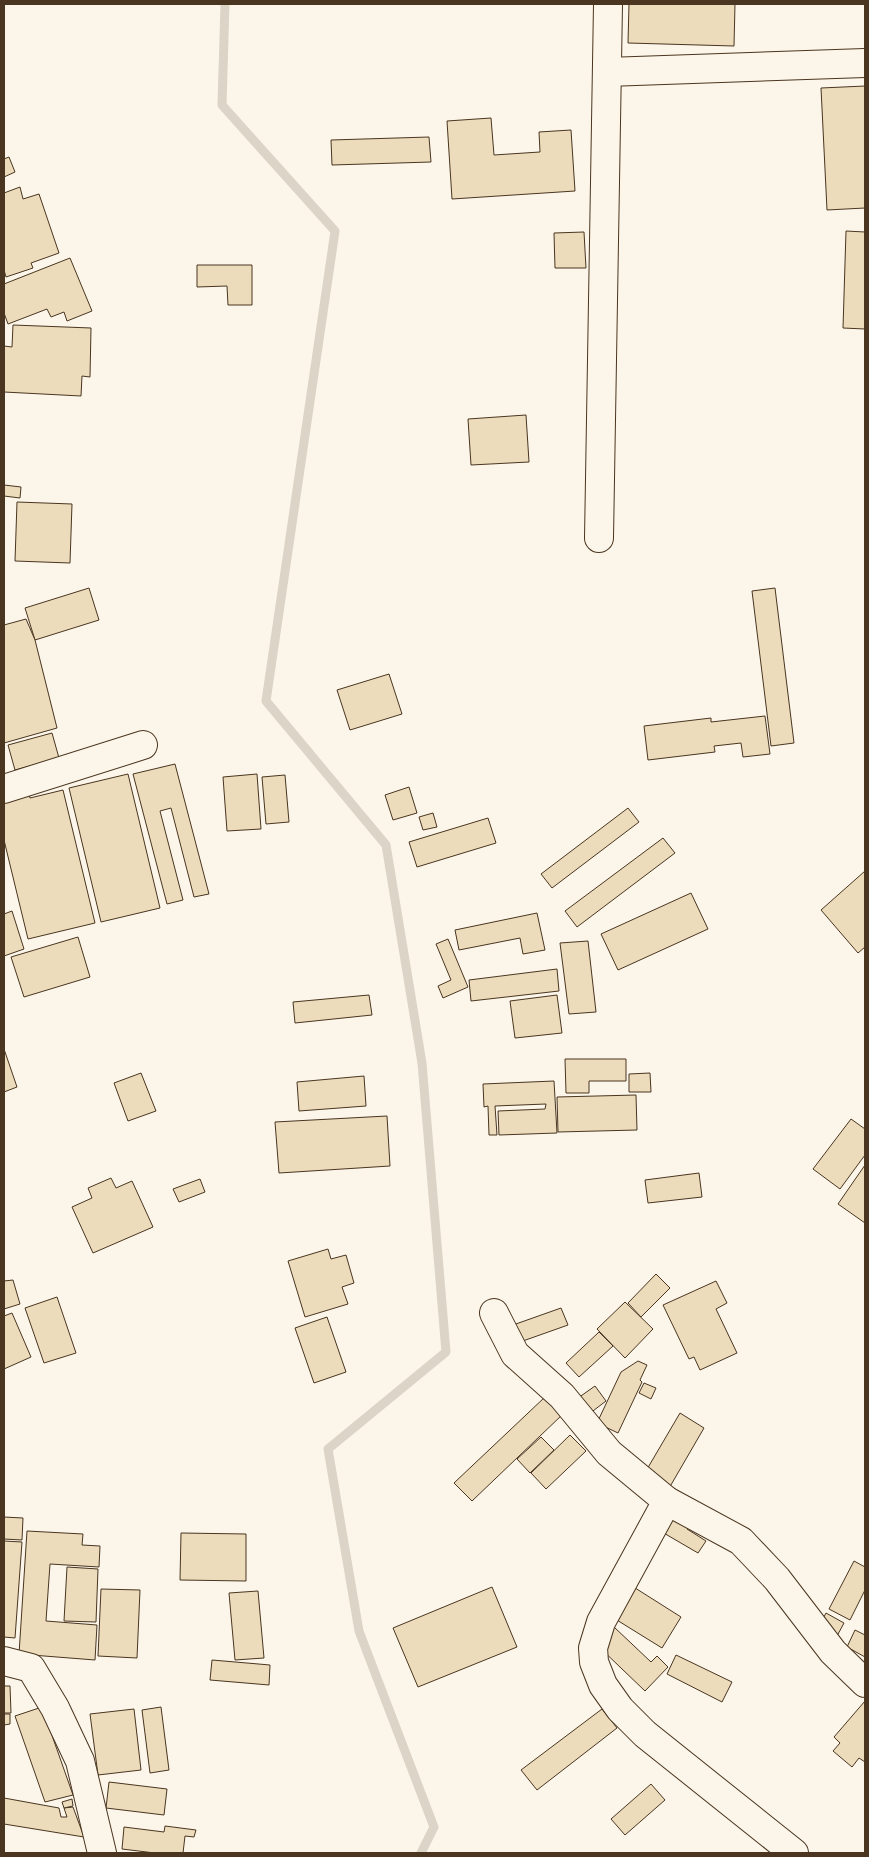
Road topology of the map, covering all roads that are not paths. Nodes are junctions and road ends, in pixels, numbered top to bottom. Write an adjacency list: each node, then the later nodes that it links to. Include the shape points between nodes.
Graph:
1 (608, 4): 3 (street)
2 (865, 63): 3 (street)
3 (606, 72): 4 (street)
4 (599, 538)
5 (143, 745): 6 (street)
6 (4, 789)
7 (494, 1313): 8 (street, via 515,1354 562,1396 609,1453)
8 (667, 1501): 10 (street, via 741,1541 777,1579 833,1652); 12 (street, via 601,1622 593,1648 602,1685 645,1734)
9 (4, 1661): 11 (street, via 31,1668 55,1708 80,1760)
10 (865, 1683)
11 (102, 1853)
12 (794, 1853)

